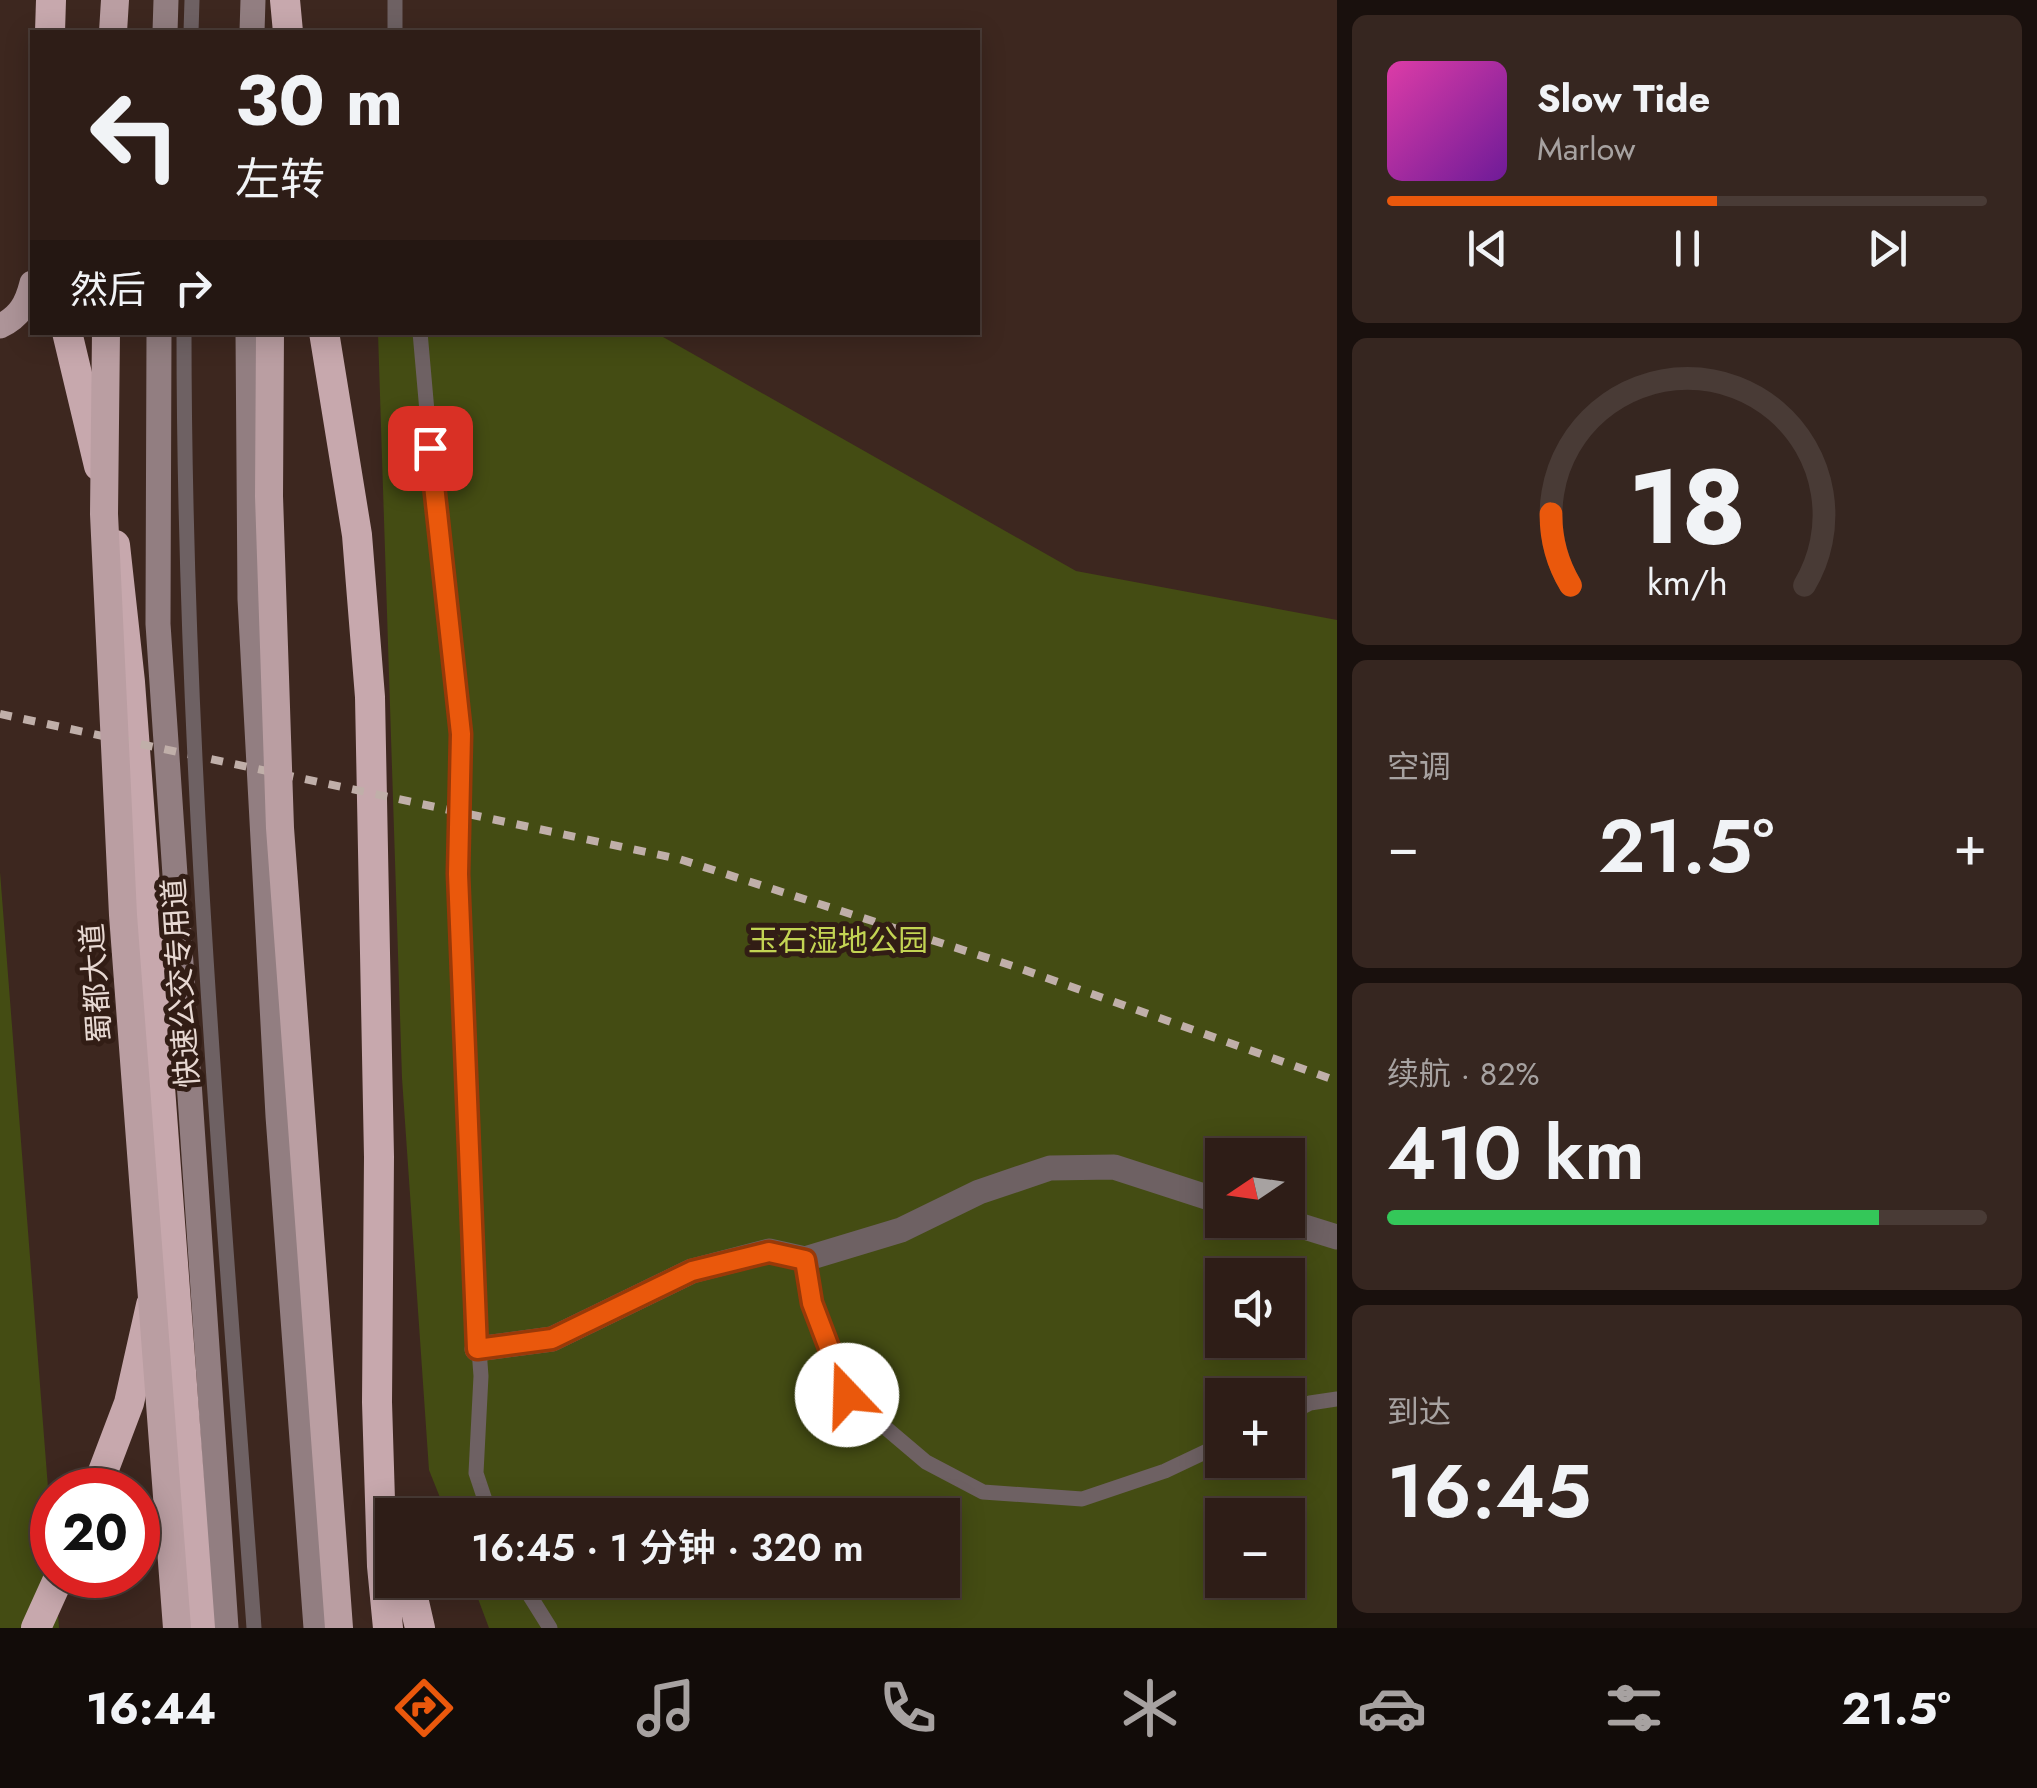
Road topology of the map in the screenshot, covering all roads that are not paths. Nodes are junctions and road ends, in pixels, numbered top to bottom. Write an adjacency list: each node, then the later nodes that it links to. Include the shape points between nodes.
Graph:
1 (51, 0): 9 (highway)
2 (115, 0): 10 (highway)
3 (166, 0): 11 (main road)
4 (192, 0): 12 (lane)
5 (253, 0): 13 (main road)
6 (276, 0): 14 (highway)
7 (285, 0): 15 (highway)
8 (394, 0): 16 (lane)
9 (50, 30)
10 (113, 30)
11 (164, 30)
12 (191, 30)
13 (252, 30)
14 (275, 30)
15 (288, 30)
16 (395, 30)
17 (30, 291): 18 (main road, via 17,316)
18 (0, 326)
19 (68, 335): 28 (highway, via 120,572)
20 (106, 335): 44 (highway, 蜀都大道, bridge, via 104,514 123,914)
21 (159, 335): 46 (main road, via 158,624)
22 (184, 335): 47 (lane, 快速公交专用道, bridge, via 184,527 199,832)
23 (248, 335): 48 (main road, via 250,598 278,1116)
24 (270, 335): 49 (highway, bridge, via 280,828)
25 (324, 335): 34 (highway, via 357,535 370,697)
26 (420, 335): 32 (lane, via 461,734 458,874)
27 (1205, 1196): 31 (street, via 1114,1167 1050,1168 979,1192 901,1230)
28 (170, 1219): 37 (highway, via 129,1404); 45 (highway)
29 (1305, 1227): 30 (street)
30 (1337, 1237)
31 (805, 1260): 32 (street, via 769,1252 692,1271 552,1339); 36 (lane, via 812,1303 847,1395 926,1462 983,1492 1082,1499)
32 (477, 1349): 39 (lane, via 476,1473)
33 (1337, 1400): 35 (lane)
34 (377, 1402): 38 (highway); 50 (highway)
35 (1305, 1406)
36 (1205, 1452)
37 (104, 1468)
38 (393, 1498)
39 (484, 1498)
40 (50, 1598): 43 (highway)
41 (413, 1598): 51 (highway)
42 (531, 1598): 52 (lane)
43 (36, 1628)
44 (178, 1628)
45 (200, 1628)
46 (226, 1628)
47 (254, 1628)
48 (316, 1628)
49 (339, 1628)
50 (388, 1628)
51 (420, 1628)
52 (550, 1628)

